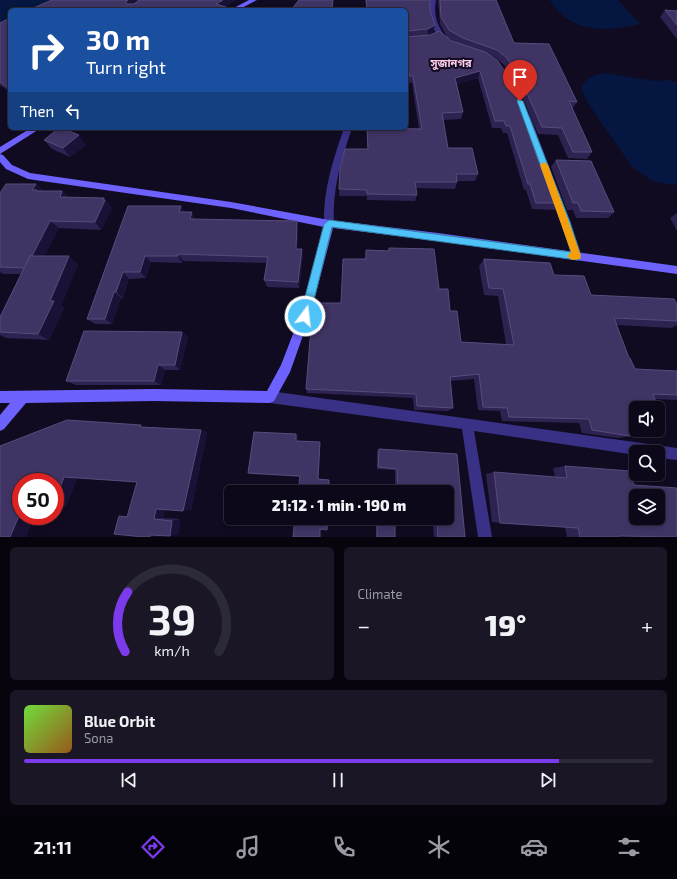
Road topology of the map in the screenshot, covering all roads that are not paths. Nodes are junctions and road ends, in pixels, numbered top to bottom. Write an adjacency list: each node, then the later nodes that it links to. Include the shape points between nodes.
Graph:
1 (254, 0): 3 (main road)
2 (433, 0): 4 (street, via 436,35)
3 (237, 8)
4 (453, 46)
5 (522, 108): 11 (street)
6 (34, 130): 8 (main road)
7 (347, 130): 10 (street, via 330,189 327,206)
8 (0, 151)
9 (0, 157): 10 (main road, via 9,167 28,176 231,205)
10 (329, 224): 11 (main road); 14 (main road, via 303,323 286,368)
11 (576, 252): 12 (main road)
12 (677, 270)
13 (0, 397): 15 (main road)
14 (270, 397): 15 (main road, via 154,395); 16 (street, via 352,406)
15 (22, 398): 17 (main road)
16 (467, 424): 18 (street); 19 (street)
17 (0, 426)
18 (677, 454)
19 (485, 537)

